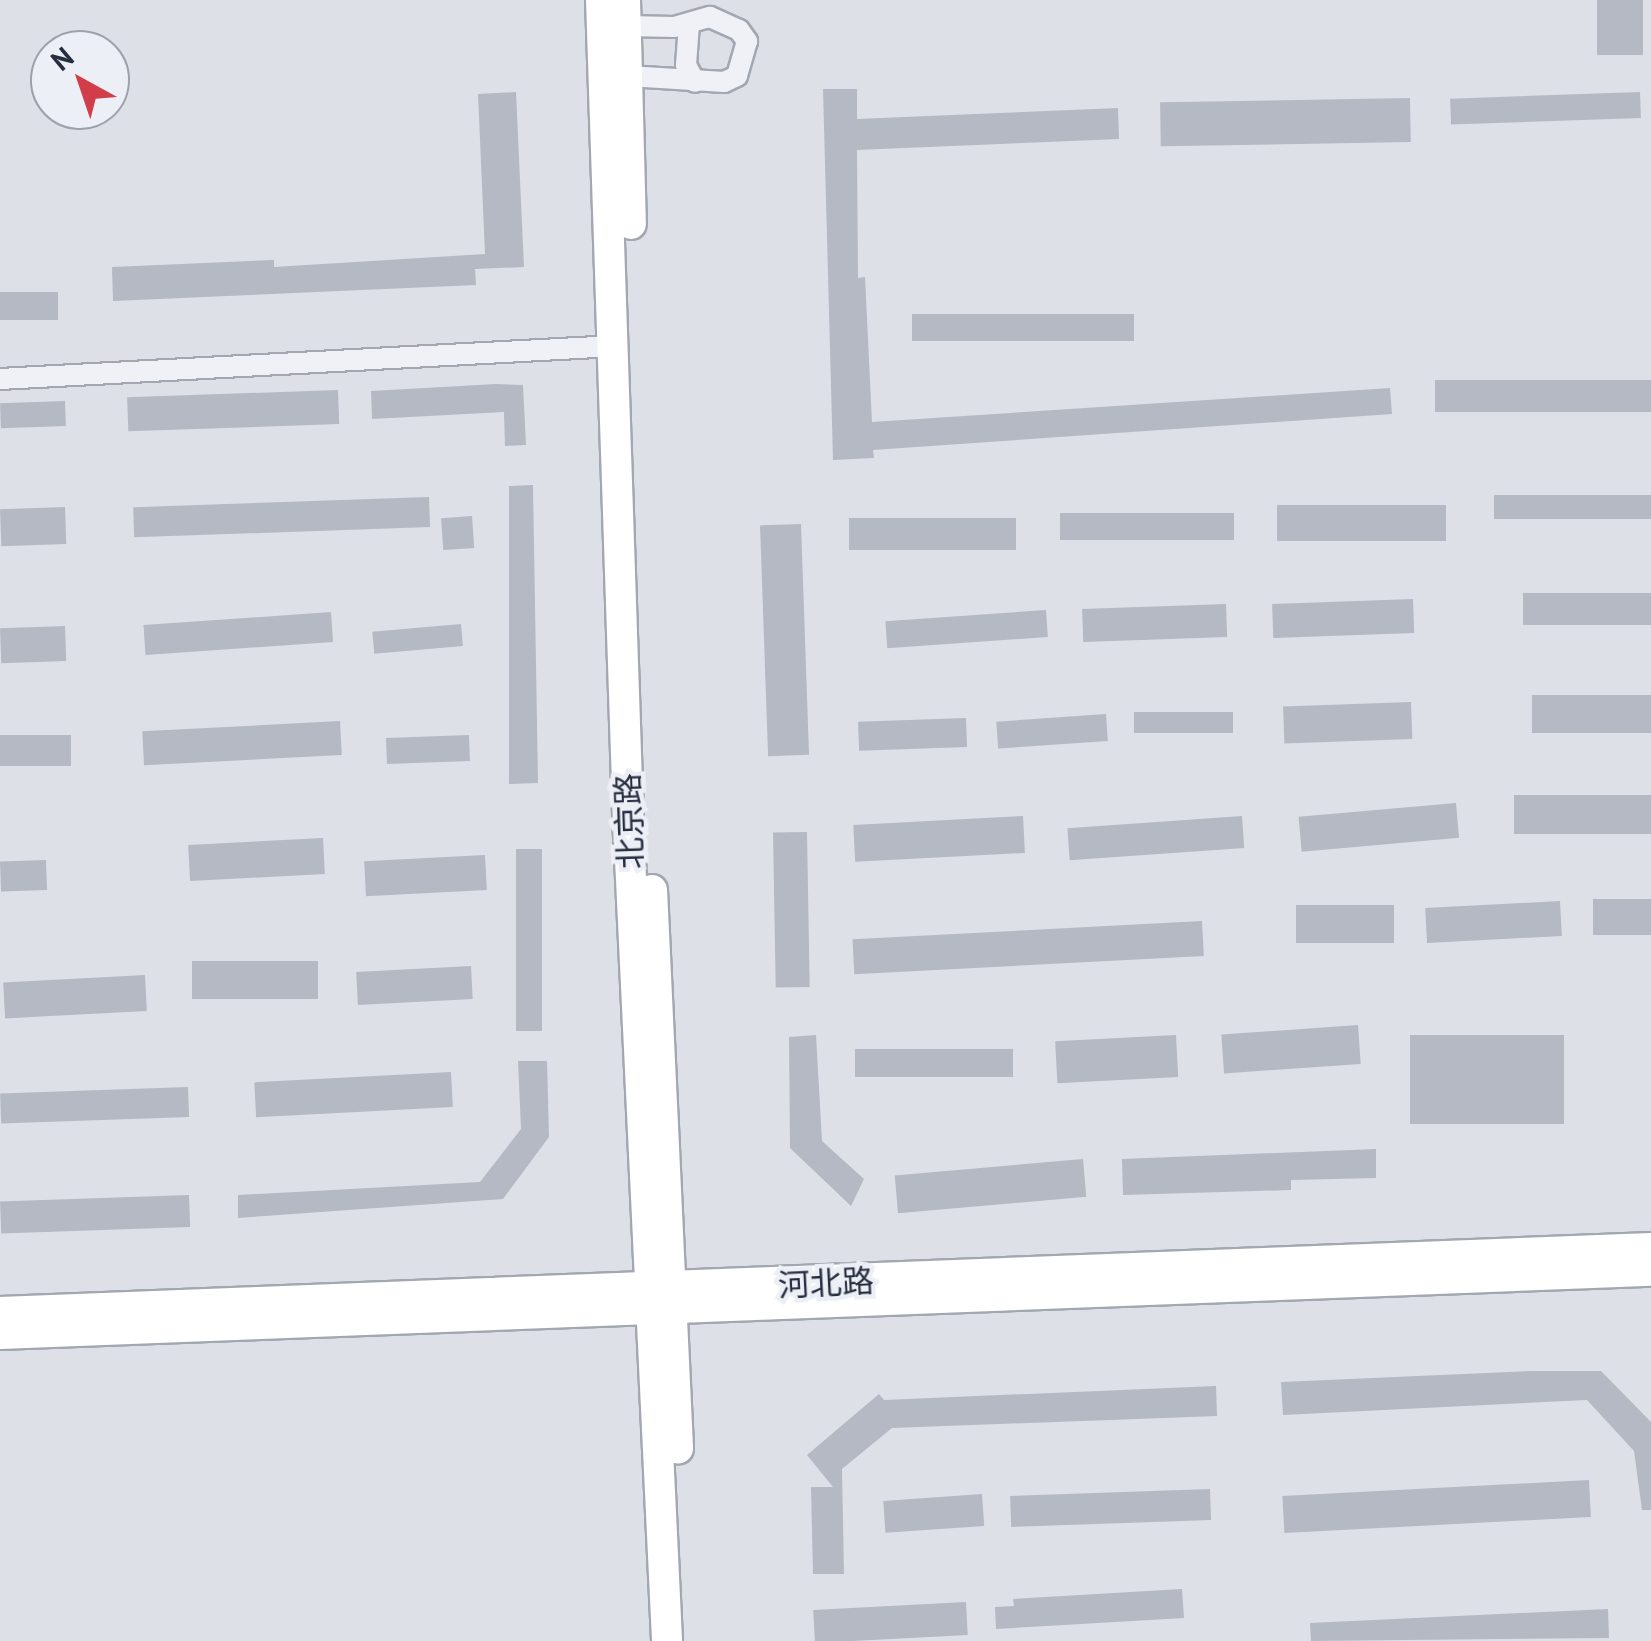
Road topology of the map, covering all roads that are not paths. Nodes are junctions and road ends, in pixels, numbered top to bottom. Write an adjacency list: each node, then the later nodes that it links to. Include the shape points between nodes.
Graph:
1 (601, 0): 6 (street, 北京路)
2 (626, 13): 3 (street); 4 (street, 北京路)
3 (690, 24): 5 (street, via 686,65); 5 (street, via 710,17 724,21 747,41 737,76)
4 (628, 76): 5 (street); 10 (street, 北京路)
5 (695, 82)
6 (616, 346): 7 (street); 10 (street, 北京路, via 628,816)
7 (0, 379)
8 (1651, 1248): 10 (street, 河北路)
9 (1651, 1271): 10 (street, 河北路)
10 (662, 1301): 11 (street, 河北路); 12 (street, 河北路); 13 (street, 北京路); 14 (street, 北京路)
11 (0, 1312)
12 (0, 1334)
13 (667, 1641)
14 (685, 1641)

